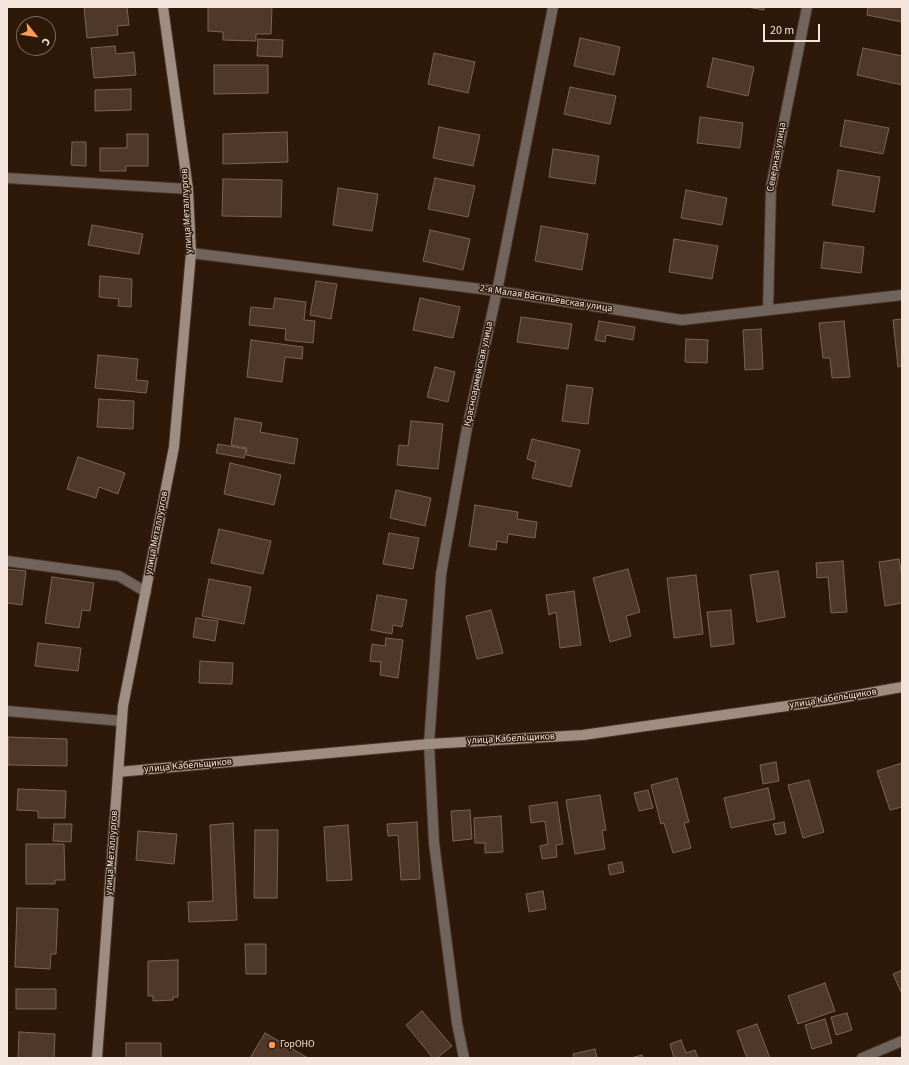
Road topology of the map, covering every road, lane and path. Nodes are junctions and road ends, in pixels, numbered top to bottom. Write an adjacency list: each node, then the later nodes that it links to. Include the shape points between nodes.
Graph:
1 (163, 7): 5 (main road, улица Металлургов)
2 (553, 7): 7 (street, Красноармейская улица)
3 (807, 7): 9 (street, Северная улица, via 771,187)
4 (7, 178): 5 (street)
5 (188, 189): 6 (main road, улица Металлургов)
6 (191, 253): 7 (street, 2-я Малая Васильевская улица); 11 (main road, улица Металлургов, via 174,447)
7 (497, 291): 9 (street, 2-я Малая Васильевская улица, via 682,320); 15 (street, Красноармейская улица, via 467,428 441,574)
8 (902, 295): 9 (street, 2-я Малая Васильевская улица)
9 (768, 310)
10 (7, 561): 11 (street, via 119,576)
11 (146, 592): 14 (main road, улица Металлургов)
12 (902, 687): 15 (main road, улица Кабельщиков, via 583,735)
13 (7, 712): 14 (street)
14 (122, 721): 16 (main road, улица Металлургов)
15 (428, 744): 16 (main road, улица Кабельщиков); 19 (street, Красноармейская улица, via 434,843 457,1023)
16 (118, 772): 18 (main road, улица Металлургов)
17 (902, 1041): 20 (street)
18 (97, 1058)
19 (464, 1058)
20 (862, 1058)

